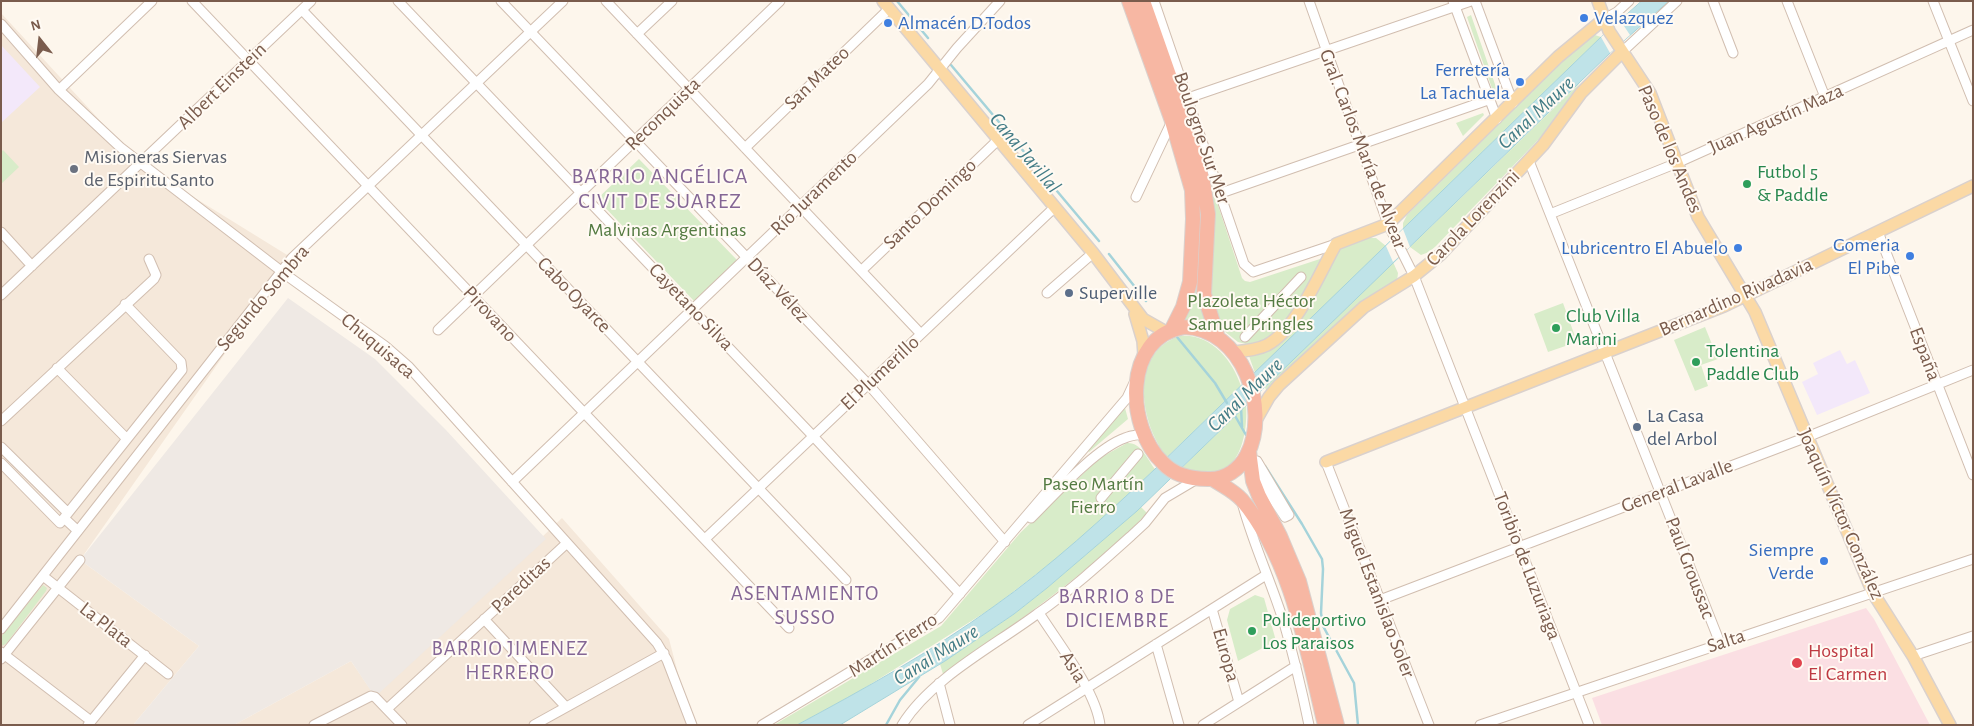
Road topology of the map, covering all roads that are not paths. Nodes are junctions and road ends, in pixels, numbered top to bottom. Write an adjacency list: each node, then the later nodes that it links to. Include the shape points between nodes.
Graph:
1 (152, 1): 38 (street)
2 (192, 1): 34 (street, Pirovano)
3 (311, 1): 24 (street, Albert Einstein)
4 (398, 1): 36 (street, Cayetano Silva)
5 (502, 1): 28 (street, Díaz Vélez)
6 (563, 1): 28 (street, Segundo Sombra)
7 (606, 1): 29 (street)
8 (672, 1): 29 (street)
9 (780, 1): 37 (street, Reconquista)
10 (1000, 1): 35 (street, Río Juramento)
11 (1129, 1): 45 (highway)
12 (1143, 1): 86 (highway, via 1204,182 1208,214 1204,294)
13 (1154, 1): 40 (street, Boulogne Sur Mer)
14 (1309, 1): 32 (street, Gral. Carlos María de Alvear)
15 (1473, 1): 22 (street); 43 (street)
16 (1598, 1): 25 (main road, Paso de los Andes)
17 (1629, 1): 25 (street)
18 (1677, 1): 31 (street, Carola Lorenzini)
19 (1714, 1): 33 (street)
20 (1787, 1): 39 (street)
21 (1933, 1): 30 (street)
22 (1454, 4): 32 (street); 41 (street)
23 (886, 5): 35 (main road); 50 (street, San Mateo)
24 (302, 10): 34 (street, Albert Einstein); 46 (street, Cabo Oyarce)
25 (1604, 19): 31 (main road, Paso de los Andes); 43 (main road, via 1558,57)
26 (1, 24): 38 (street, Chuquisaca)
27 (1973, 30): 30 (street, Juan Agustín Maza)
28 (531, 32): 36 (street, Segundo Sombra); 48 (street, Díaz Vélez)
29 (637, 34): 37 (street)
30 (1949, 41): 39 (street, Juan Agustín Maza); 42 (street)
31 (1620, 49): 51 (main road, Carola Lorenzini, via 1581,93); 52 (main road, Paso de los Andes, via 1650,93)
32 (1326, 51): 40 (street); 49 (street, Gral. Carlos María de Alvear)
33 (1733, 53)
34 (249, 60): 53 (street, Albert Einstein); 55 (street, Pirovano)
35 (940, 68): 47 (main road); 59 (street, Río Juramento, via 928,84)
36 (477, 84): 46 (street, Segundo Sombra); 56 (street, Cayetano Silva)
37 (688, 89): 48 (street, Reconquista); 50 (street)
38 (59, 90): 53 (street, Chuquisaca)
39 (1825, 97): 52 (street, Juan Agustín Maza)
40 (1188, 98): 57 (street, Boulogne Sur Mer)
41 (1488, 100): 44 (street); 49 (street)
42 (1973, 101)
43 (1512, 103): 44 (main road)
44 (1497, 119): 62 (main road)
45 (1172, 121): 58 (street); 83 (highway, via 1194,209 1188,293)
46 (423, 135): 55 (street, Segundo Sombra); 65 (street, Cabo Oyarce)
47 (999, 139): 60 (main road); 71 (street, Santo Domingo)
48 (634, 140): 56 (street, Reconquista); 68 (street, Díaz Vélez)
49 (1359, 145): 57 (street); 62 (street, Gral. Carlos María de Alvear)
50 (745, 148): 59 (street)
51 (1529, 161): 61 (street, Paul Groussac); 74 (main road, Carola Lorenzini, via 1441,254)
52 (1677, 163): 61 (street, Juan Agustín Maza); 78 (main road, Paso de los Andes, via 1698,216)
53 (140, 164): 70 (street, Albert Einstein); 72 (street, Chuquisaca)
54 (1973, 186): 64 (main road, Bernardino Rivadavia)
55 (368, 187): 72 (street, Segundo Sombra); 77 (street, Pirovano)
56 (580, 192): 65 (street, Reconquista); 81 (street, Cayetano Silva)
57 (1221, 193): 66 (street, Boulogne Sur Mer, via 1244,264 1253,272)
58 (1136, 197)
59 (801, 206): 68 (street, Río Juramento); 71 (street)
60 (1055, 207): 67 (main road); 84 (street, El Plumerillo)
61 (1550, 214): 88 (street, Paul Groussac)
62 (1388, 224): 66 (main road); 74 (street, Gral. Carlos María de Alvear)
63 (1, 232): 70 (street)
64 (1878, 232): 78 (main road, Bernardino Rivadavia); 95 (street, España)
65 (526, 244): 77 (street, Reconquista); 90 (street, Cabo Oyarce)
66 (1336, 244): 87 (main road, via 1300,311 1288,326 1266,346)
67 (1094, 253): 75 (street); 80 (main road)
68 (747, 257): 81 (street, Río Juramento); 94 (street, Díaz Vélez)
69 (149, 259): 79 (street, via 156,275)
70 (32, 266): 76 (street, Albert Einstein)
71 (862, 270): 84 (street)
72 (281, 271): 113 (street, Chuquisaca, via 398,357); 119 (street, Segundo Sombra)
73 (1301, 276): 85 (street)
74 (1414, 276): 96 (street, Gral. Carlos María de Alvear); 98 (main road, Carola Lorenzini, via 1358,312 1279,385)
75 (1047, 293)
76 (1, 294)
77 (472, 295): 82 (street, Reconquista); 97 (street, Pirovano)
78 (1746, 296): 88 (main road, Bernardino Rivadavia); 102 (main road, Joaquín Víctor González)
79 (125, 304): 91 (street); 103 (street, via 183,367)
80 (1133, 307): 83 (main road, via 1147,323); 89 (main road)
81 (693, 310): 90 (street, Río Juramento); 101 (street, Cayetano Silva)
82 (438, 330)
83 (1169, 331): 86 (highway, via 1197,328); 89 (highway, via 1151,344)
84 (921, 334): 94 (street, El Plumerillo)
85 (1245, 337)
86 (1218, 338): 87 (highway)
87 (1234, 352): 98 (highway, via 1254,397)
88 (1604, 354): 96 (main road, Bernardino Rivadavia); 115 (street, Paul Groussac)
89 (1144, 355): 93 (highway)
90 (638, 361): 97 (street, Río Juramento); 114 (street, Cabo Oyarce)
91 (57, 368): 99 (street); 103 (street)
92 (1973, 370): 95 (street, General Lavalle)
93 (1138, 375): 100 (highway, via 1136,403); 121 (street, Martín Fierro, via 1127,398)
94 (868, 384): 101 (street, El Plumerillo); 121 (street, Díaz Vélez)
95 (1937, 385): 102 (street, General Lavalle); 110 (street, España)
96 (1465, 408): 107 (main road, Bernardino Rivadavia); 123 (street, Toribio de Luzuriaga)
97 (584, 413): 113 (street, Río Juramento); 120 (street, Pirovano)
98 (1256, 420): 105 (highway)
99 (1, 421)
100 (1144, 434): 111 (highway, via 1162,462 1176,473); 121 (street, Martín Fierro, via 1126,437 1112,444)
101 (813, 436): 114 (street, El Plumerillo); 131 (street, Cayetano Silva)
102 (1807, 437): 115 (street, General Lavalle); 130 (main road, Joaquín Víctor González)
103 (127, 439): 118 (street)
104 (1, 447): 118 (street)
105 (1249, 451): 109 (highway); 112 (highway, via 1240,466)
106 (1138, 454): 116 (street)
107 (1326, 462): 132 (street, Miguel Estanislao Soler)
108 (1, 463): 118 (street)
109 (1255, 471): 109 (street, via 1257,462 1288,515 1285,517); 167 (highway, via 1258,496 1299,581)
110 (1973, 475)
111 (1198, 479): 112 (highway); 134 (street, via 1164,498 1138,529)
112 (1214, 480): 117 (highway)
113 (512, 482): 122 (street, Chuquisaca)
114 (758, 489): 120 (street, El Plumerillo); 128 (street, Cabo Oyarce)
115 (1660, 492): 123 (street, General Lavalle); 139 (street, Paul Groussac)
116 (1101, 498)
117 (1241, 499): 126 (street); 166 (highway, via 1259,524 1282,570 1298,619)
118 (64, 518): 119 (street)
119 (78, 531): 127 (street, Segundo Sombra)
120 (705, 539): 136 (street, Pirovano)
121 (1005, 542): 131 (street, Martín Fierro)
122 (567, 543): 135 (street, Pareditas); 141 (street, Chuquisaca)
123 (1519, 546): 132 (street, General Lavalle); 149 (street, Toribio de Luzuriaga)
124 (1973, 559): 130 (street, Salta)
125 (80, 560): 129 (street)
126 (1266, 575): 133 (street); 145 (street)
127 (43, 576): 129 (street, La Plata); 137 (street, Segundo Sombra)
128 (846, 580)
129 (58, 587): 142 (street); 143 (street, La Plata)
130 (1873, 593): 139 (street, Salta); 144 (main road, Joaquín Víctor González)
131 (960, 594): 158 (street, Martín Fierro, via 927,627)
132 (1380, 600): 168 (street, Miguel Estanislao Soler)
133 (1212, 609): 140 (street); 150 (street, Europa)
134 (1039, 613): 147 (street); 148 (street, Asia)
135 (484, 619): 151 (street); 152 (street, Pareditas)
136 (789, 628)
137 (1, 629)
138 (1973, 636): 144 (street)
139 (1720, 643): 149 (street, Salta)
140 (1156, 644): 148 (street); 163 (street)
141 (664, 653): 151 (street); 154 (street, Chuquisaca)
142 (2, 655): 153 (street)
143 (145, 655): 146 (street, La Plata); 153 (street)
144 (1913, 656): 171 (main road, Joaquín Víctor González)
145 (1296, 666): 150 (street); 165 (street)
146 (168, 674)
147 (939, 683): 159 (street); 160 (street)
148 (1087, 688): 161 (street); 162 (street, Asia)
149 (1576, 692): 169 (street, Salta); 170 (street, Toribio de Luzuriaga)
150 (1239, 702): 164 (street)
151 (566, 707): 157 (street)
152 (387, 709): 155 (street, via 375,697 365,698); 156 (street)
153 (89, 723)
154 (690, 724)
155 (314, 725)
156 (402, 725)
157 (534, 725)
158 (762, 725)
159 (902, 725)
160 (950, 725)
161 (1028, 725)
162 (1100, 725)
163 (1179, 725)
164 (1203, 725)
165 (1309, 725)
166 (1324, 725)
167 (1337, 725)
168 (1429, 725)
169 (1480, 725)
170 (1589, 725)
171 (1950, 725)

